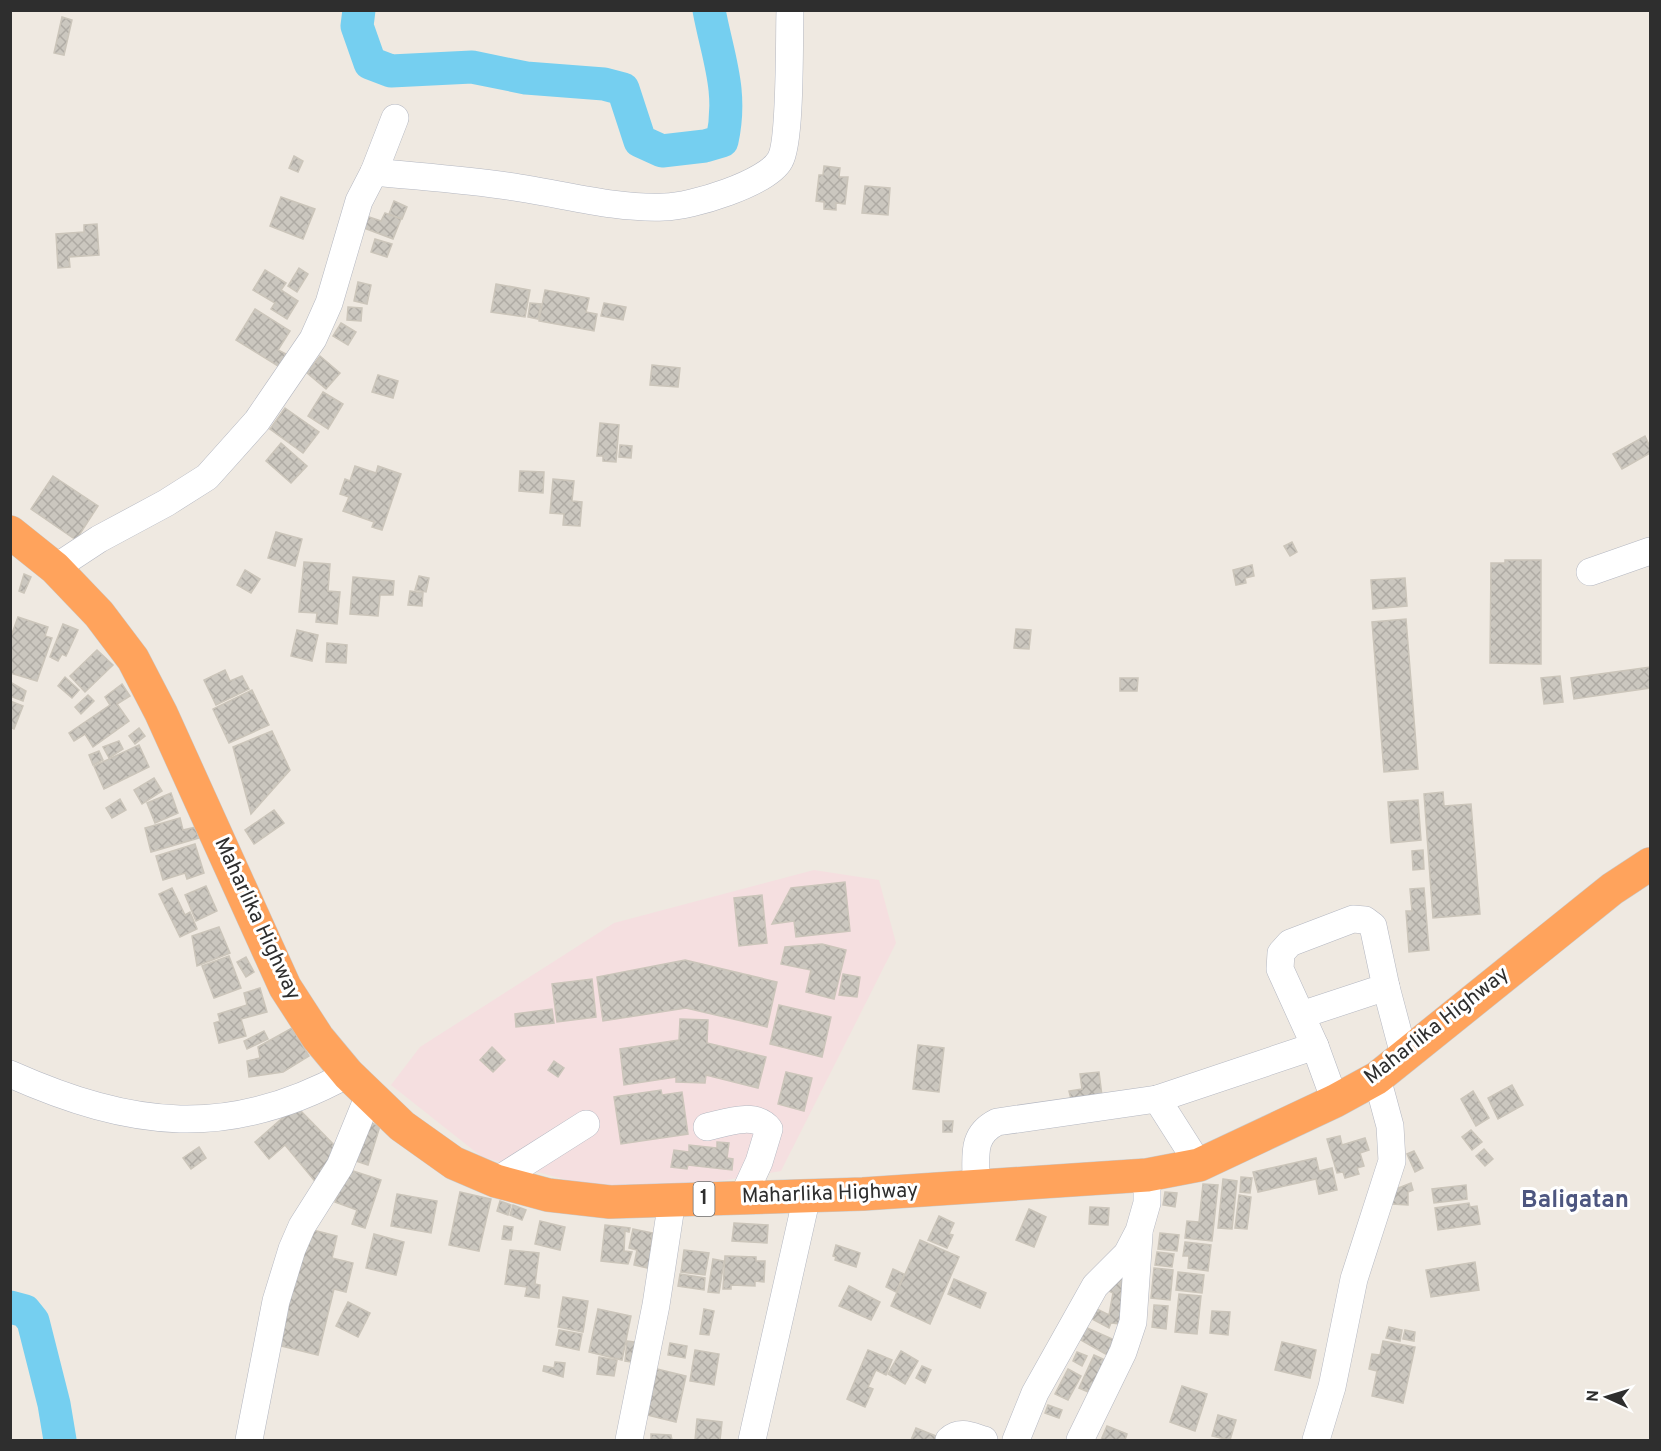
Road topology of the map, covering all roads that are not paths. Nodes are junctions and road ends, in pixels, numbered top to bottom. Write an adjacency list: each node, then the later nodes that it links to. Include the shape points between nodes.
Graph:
1 (790, 10): 3 (street, via 784,150 772,171 745,184 666,207 631,206 492,184)
2 (395, 118): 3 (street)
3 (374, 172): 6 (street, via 359,201 329,303 314,339 257,421 207,477)
4 (10, 532): 6 (highway, Maharlika Highway / 1)
5 (1650, 551): 7 (street)
6 (55, 568): 15 (highway, Maharlika Highway / 1, via 99,614 133,659 285,987 318,1038)
7 (1590, 572)
8 (1650, 864): 12 (highway, Maharlika Highway / 1, via 1612,889)
9 (1386, 987): 10 (street); 10 (street, via 1373,926 1365,920 1353,919 1290,943 1281,953 1280,969); 12 (street)
10 (1301, 1015): 11 (street)
11 (1315, 1046): 16 (street); 17 (street)
12 (1404, 1055): 14 (highway, Maharlika Highway / 1)
13 (10, 1074): 15 (street, via 63,1097 172,1120 236,1117)
14 (1377, 1078): 17 (highway, Maharlika Highway / 1); 35 (street, via 1390,1126 1392,1161 1354,1279 1332,1387)
15 (359, 1084): 22 (highway, Maharlika Highway / 1, via 402,1126 438,1153); 28 (street, via 340,1166 292,1249 276,1301)
16 (1157, 1098): 20 (street); 23 (street, via 997,1122 985,1128 978,1138)
17 (1335, 1101): 20 (highway, Maharlika Highway / 1)
18 (586, 1124): 22 (street)
19 (707, 1127): 25 (street, via 745,1120 761,1122 769,1129)
20 (1199, 1165): 21 (highway, Maharlika Highway / 1)
21 (1147, 1175): 23 (highway, Maharlika Highway / 1); 27 (street, via 1147,1203)
22 (496, 1181): 26 (highway, Maharlika Highway / 1, via 559,1196 610,1202)
23 (976, 1187): 24 (highway, Maharlika Highway / 1)
24 (807, 1196): 25 (highway, Maharlika Highway / 1); 30 (street)
25 (742, 1199): 26 (highway, Maharlika Highway / 1)
26 (672, 1200): 29 (street)
27 (1139, 1231): 33 (street, via 1127,1254 1095,1286 1035,1394); 34 (street, via 1133,1323)
28 (249, 1440)
29 (629, 1440)
30 (753, 1440)
31 (949, 1440): 32 (street, via 957,1434)
32 (984, 1440)
33 (1016, 1440)
34 (1080, 1440)
35 (1316, 1440)

